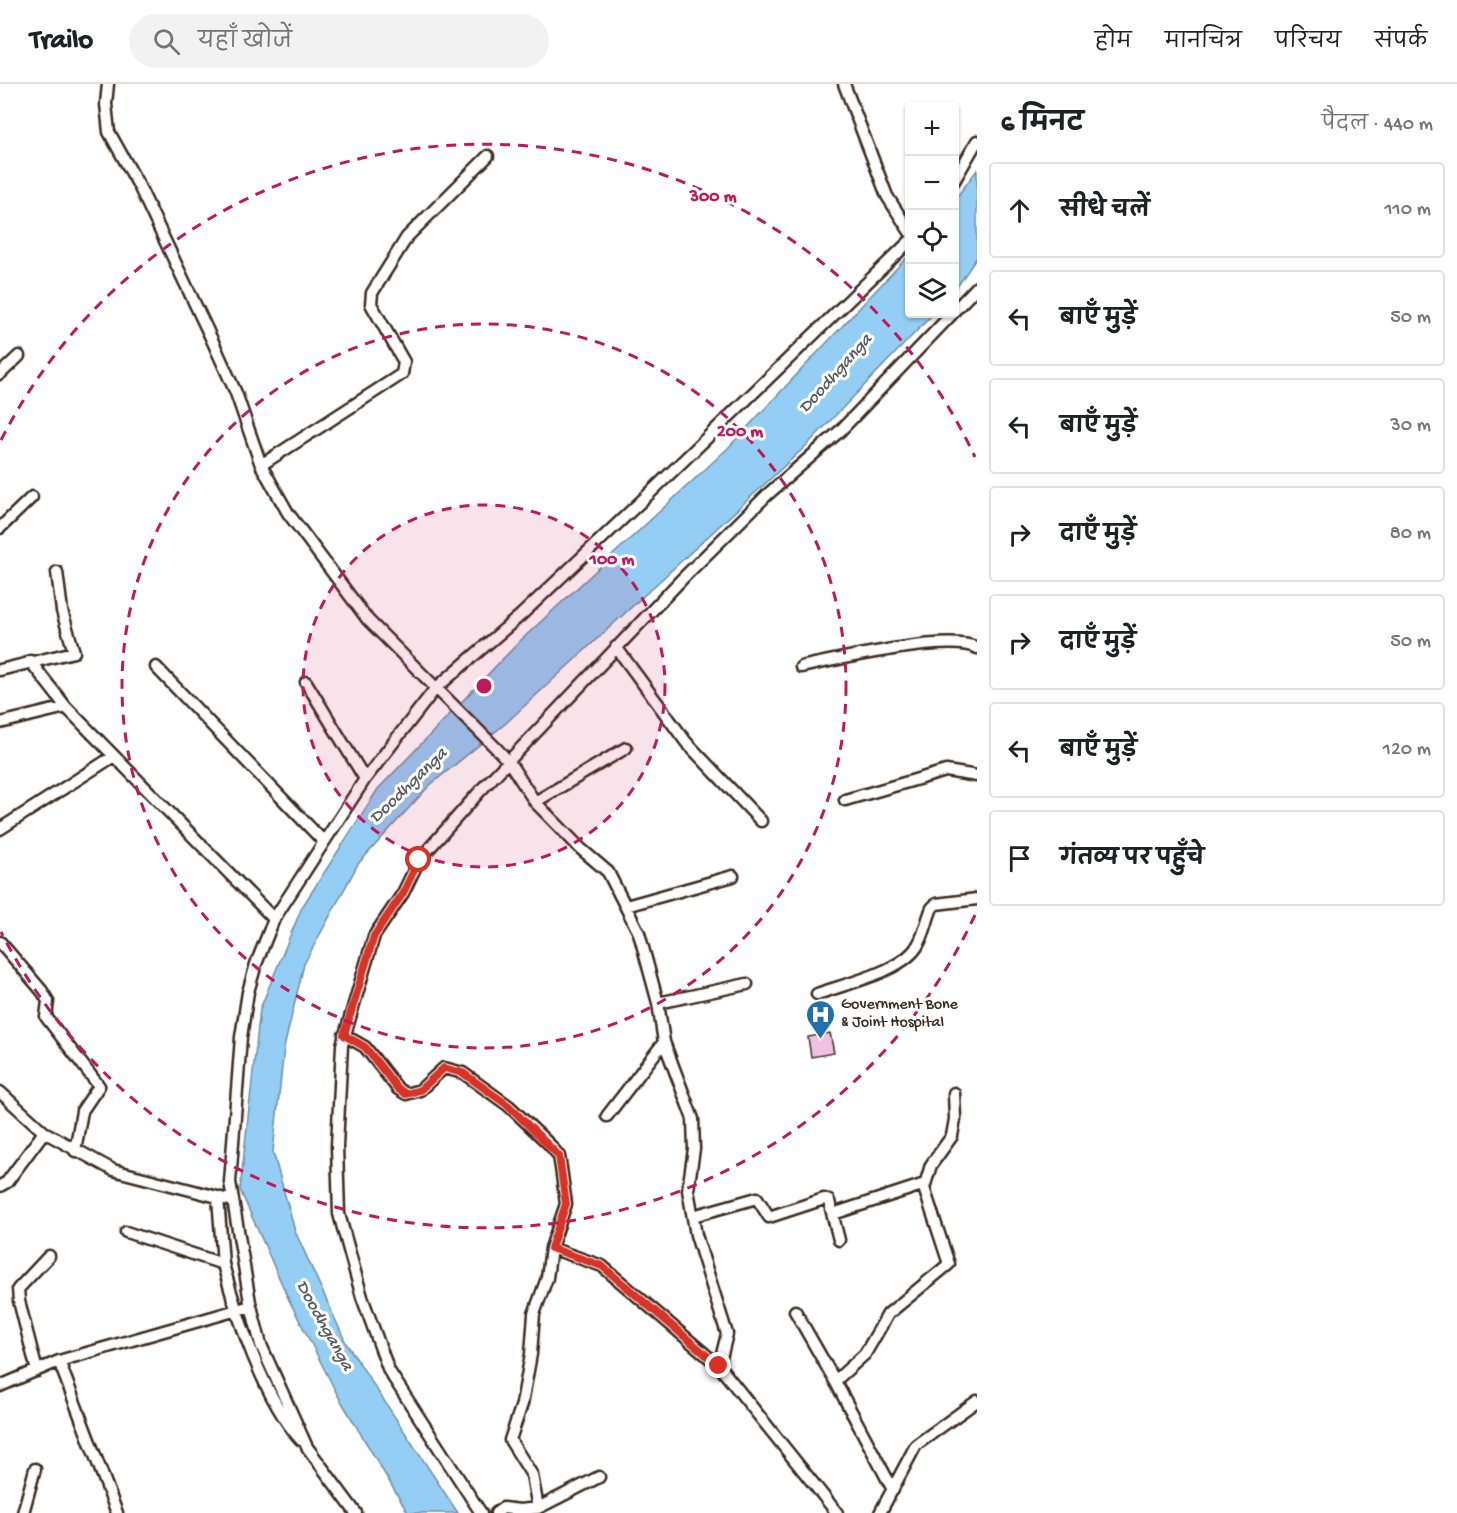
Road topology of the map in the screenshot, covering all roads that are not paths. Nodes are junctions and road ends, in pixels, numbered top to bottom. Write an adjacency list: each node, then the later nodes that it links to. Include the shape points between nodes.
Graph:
1 (108, 84): 13 (street, via 109,132 218,352)
2 (844, 84): 6 (street, via 887,196)
3 (977, 141): 5 (street)
4 (488, 156): 13 (street, via 406,237 372,293 374,309 404,362 402,374)
5 (959, 172)
6 (905, 225)
7 (905, 245): 24 (street)
8 (977, 287): 9 (street)
9 (959, 306)
10 (947, 318): 17 (street, via 841,430 768,494)
11 (19, 356): 12 (street)
12 (0, 374)
13 (261, 465): 24 (street, via 288,513 368,620)
14 (32, 497): 15 (street)
15 (0, 528)
16 (57, 572): 19 (street, via 62,611 74,652)
17 (616, 647): 29 (street); 34 (street, via 686,742)
18 (977, 648): 21 (street, via 960,643 870,651)
19 (30, 661): 22 (street); 25 (street)
20 (156, 667): 36 (street)
21 (801, 667)
22 (0, 669)
23 (306, 682): 31 (street)
24 (440, 693): 29 (street); 31 (street)
25 (66, 707): 26 (street); 28 (street)
26 (0, 723)
27 (626, 748): 33 (street)
28 (114, 756): 35 (street); 40 (street)
29 (510, 762): 33 (street); 45 (street, via 419,860 403,893 374,936)
30 (977, 776): 32 (street, via 946,771)
31 (365, 779): 36 (street)
32 (845, 800)
33 (535, 802): 39 (street, via 608,872)
34 (761, 820)
35 (0, 829)
36 (323, 841): 40 (street)
37 (733, 876): 39 (street)
38 (977, 899): 43 (street, via 936,904 919,944 907,958 888,969)
39 (626, 906): 44 (street, via 639,933)
40 (274, 919): 55 (street, via 256,964 241,1036 230,1182)
41 (0, 942): 51 (street, via 42,991 48,1001 46,1017 99,1086 82,1111)
42 (747, 984): 44 (street)
43 (817, 994)
44 (658, 1003): 46 (street)
45 (344, 1035): 60 (street, via 365,1047 406,1094 420,1090 444,1068 463,1073 509,1106 550,1145 559,1156 566,1204); 80 (street, via 337,1146 339,1214 362,1297 389,1371)
46 (664, 1042): 49 (street); 57 (street, via 693,1119 694,1149 688,1190)
47 (0, 1092): 50 (street)
48 (954, 1093): 53 (street, via 952,1136 931,1165)
49 (607, 1116)
50 (44, 1132): 51 (street); 52 (street)
51 (75, 1151): 54 (street, via 113,1170)
52 (2, 1182)
53 (925, 1184): 56 (street); 69 (street, via 949,1263 888,1314 865,1354)
54 (218, 1197): 55 (street); 62 (street)
55 (233, 1201): 63 (street)
56 (832, 1214): 57 (street, via 829,1201 824,1199 769,1216 757,1198); 59 (street)
57 (693, 1216): 67 (street, via 727,1334)
58 (126, 1232): 62 (street)
59 (839, 1240)
60 (551, 1248): 67 (street, via 602,1266); 76 (street, via 547,1278 534,1314 522,1404 510,1440 532,1475)
61 (49, 1256): 68 (street, via 18,1289)
62 (223, 1264): 65 (street)
63 (251, 1306): 65 (street); 72 (street, via 261,1345)
64 (795, 1311): 69 (street)
65 (236, 1312): 66 (street); 72 (street, via 270,1391 291,1429)
66 (59, 1361): 68 (street); 78 (street)
67 (719, 1366): 82 (street)
68 (37, 1371): 70 (street)
69 (835, 1381): 75 (street)
70 (0, 1386)
71 (977, 1401): 75 (street, via 916,1445)
72 (307, 1447): 79 (street)
73 (34, 1469): 77 (street)
74 (599, 1477): 76 (street)
75 (894, 1490): 83 (street)
76 (538, 1508): 81 (street, via 503,1509)
77 (23, 1513)
78 (117, 1513)
79 (356, 1513)
80 (481, 1513)
81 (496, 1513)
82 (837, 1513)
83 (880, 1513)

